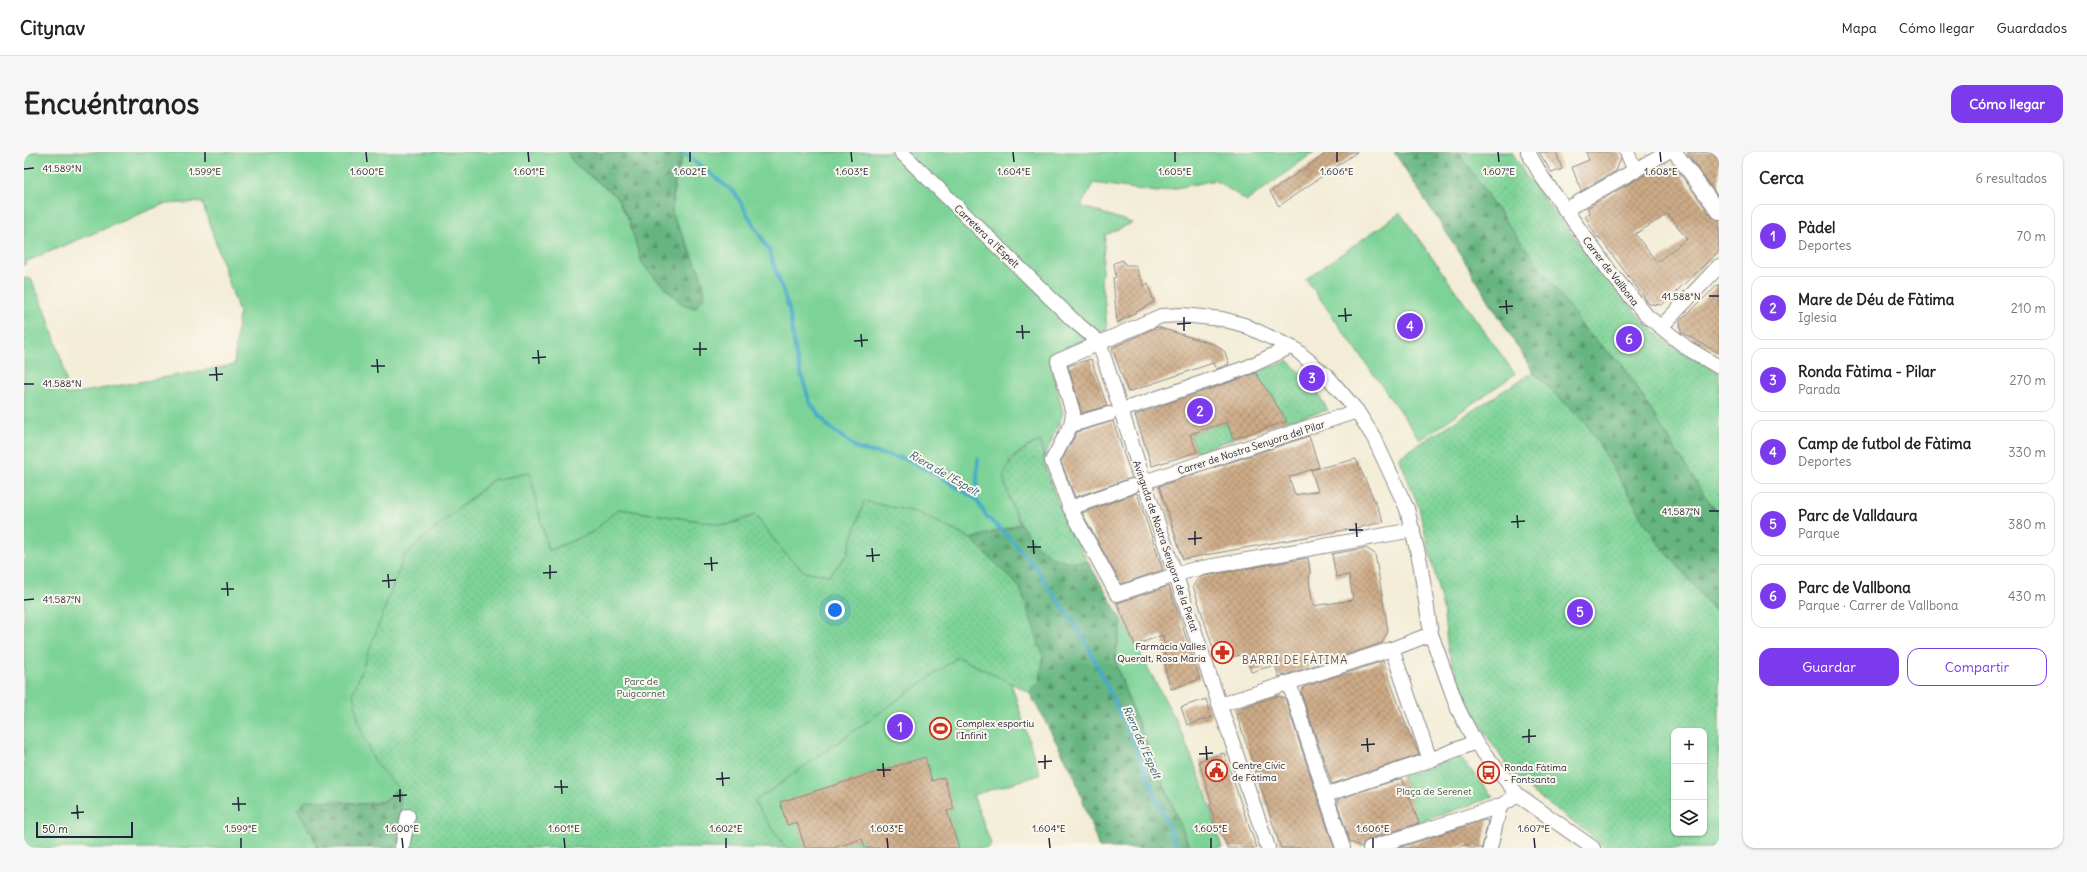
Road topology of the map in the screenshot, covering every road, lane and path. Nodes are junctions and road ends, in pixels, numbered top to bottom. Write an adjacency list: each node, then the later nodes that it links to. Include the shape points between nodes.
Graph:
1 (901, 152): 11 (street, Carretera a l'Espelt, via 1074,321)
2 (1528, 152): 7 (street, Carrer de Vallbona)
3 (1627, 152): 6 (street)
4 (1667, 152): 6 (street)
5 (1675, 152): 8 (street)
6 (1635, 170): 7 (street)
7 (1565, 210): 10 (street, Carrer de Vallbona, via 1610,272 1647,316)
8 (1719, 212)
9 (1719, 266): 10 (street)
10 (1661, 328): 13 (street, Carrer de Vallbona, via 1687,348)
11 (1099, 342): 12 (street, via 1162,316 1182,315 1244,325); 14 (street, Avinguda de Nostra Senyora de la Pietat); 16 (street, via 1058,361 1073,413)
12 (1290, 347): 14 (street, via 1248,366); 15 (street, via 1328,377)
13 (1719, 367)
14 (1115, 412): 16 (street); 17 (street, Avinguda de Nostra Senyora de la Pietat)
15 (1357, 412): 17 (street, Carrer de Nostra Senyora del Pilar); 19 (street, via 1384,457 1407,509)
16 (1071, 425): 18 (street, via 1052,462)
17 (1138, 484): 18 (street, Carrer de Nostra Senyora del Pilar); 20 (street, Avinguda de Nostra Senyora de la Pietat)
18 (1070, 508): 20 (street, via 1117,594)
19 (1413, 530): 20 (street, via 1191,570); 21 (street)
20 (1176, 576): 24 (street, Avinguda de Nostra Senyora de la Pietat)
21 (1431, 634): 22 (street); 25 (street, via 1458,709)
22 (1392, 649): 23 (street); 26 (street)
23 (1289, 683): 24 (street); 27 (street)
24 (1220, 705): 32 (street, Avinguda de Nostra Senyora de la Pietat)
25 (1475, 742): 26 (street); 28 (street)
26 (1430, 760): 27 (street)
27 (1325, 795): 33 (street)
28 (1518, 795): 29 (street); 36 (street)
29 (1500, 806): 34 (street); 35 (street)
30 (408, 816): 31 (street)
31 (402, 848)
32 (1268, 848)
33 (1343, 848)
34 (1370, 848)
35 (1490, 848)
36 (1593, 848)

